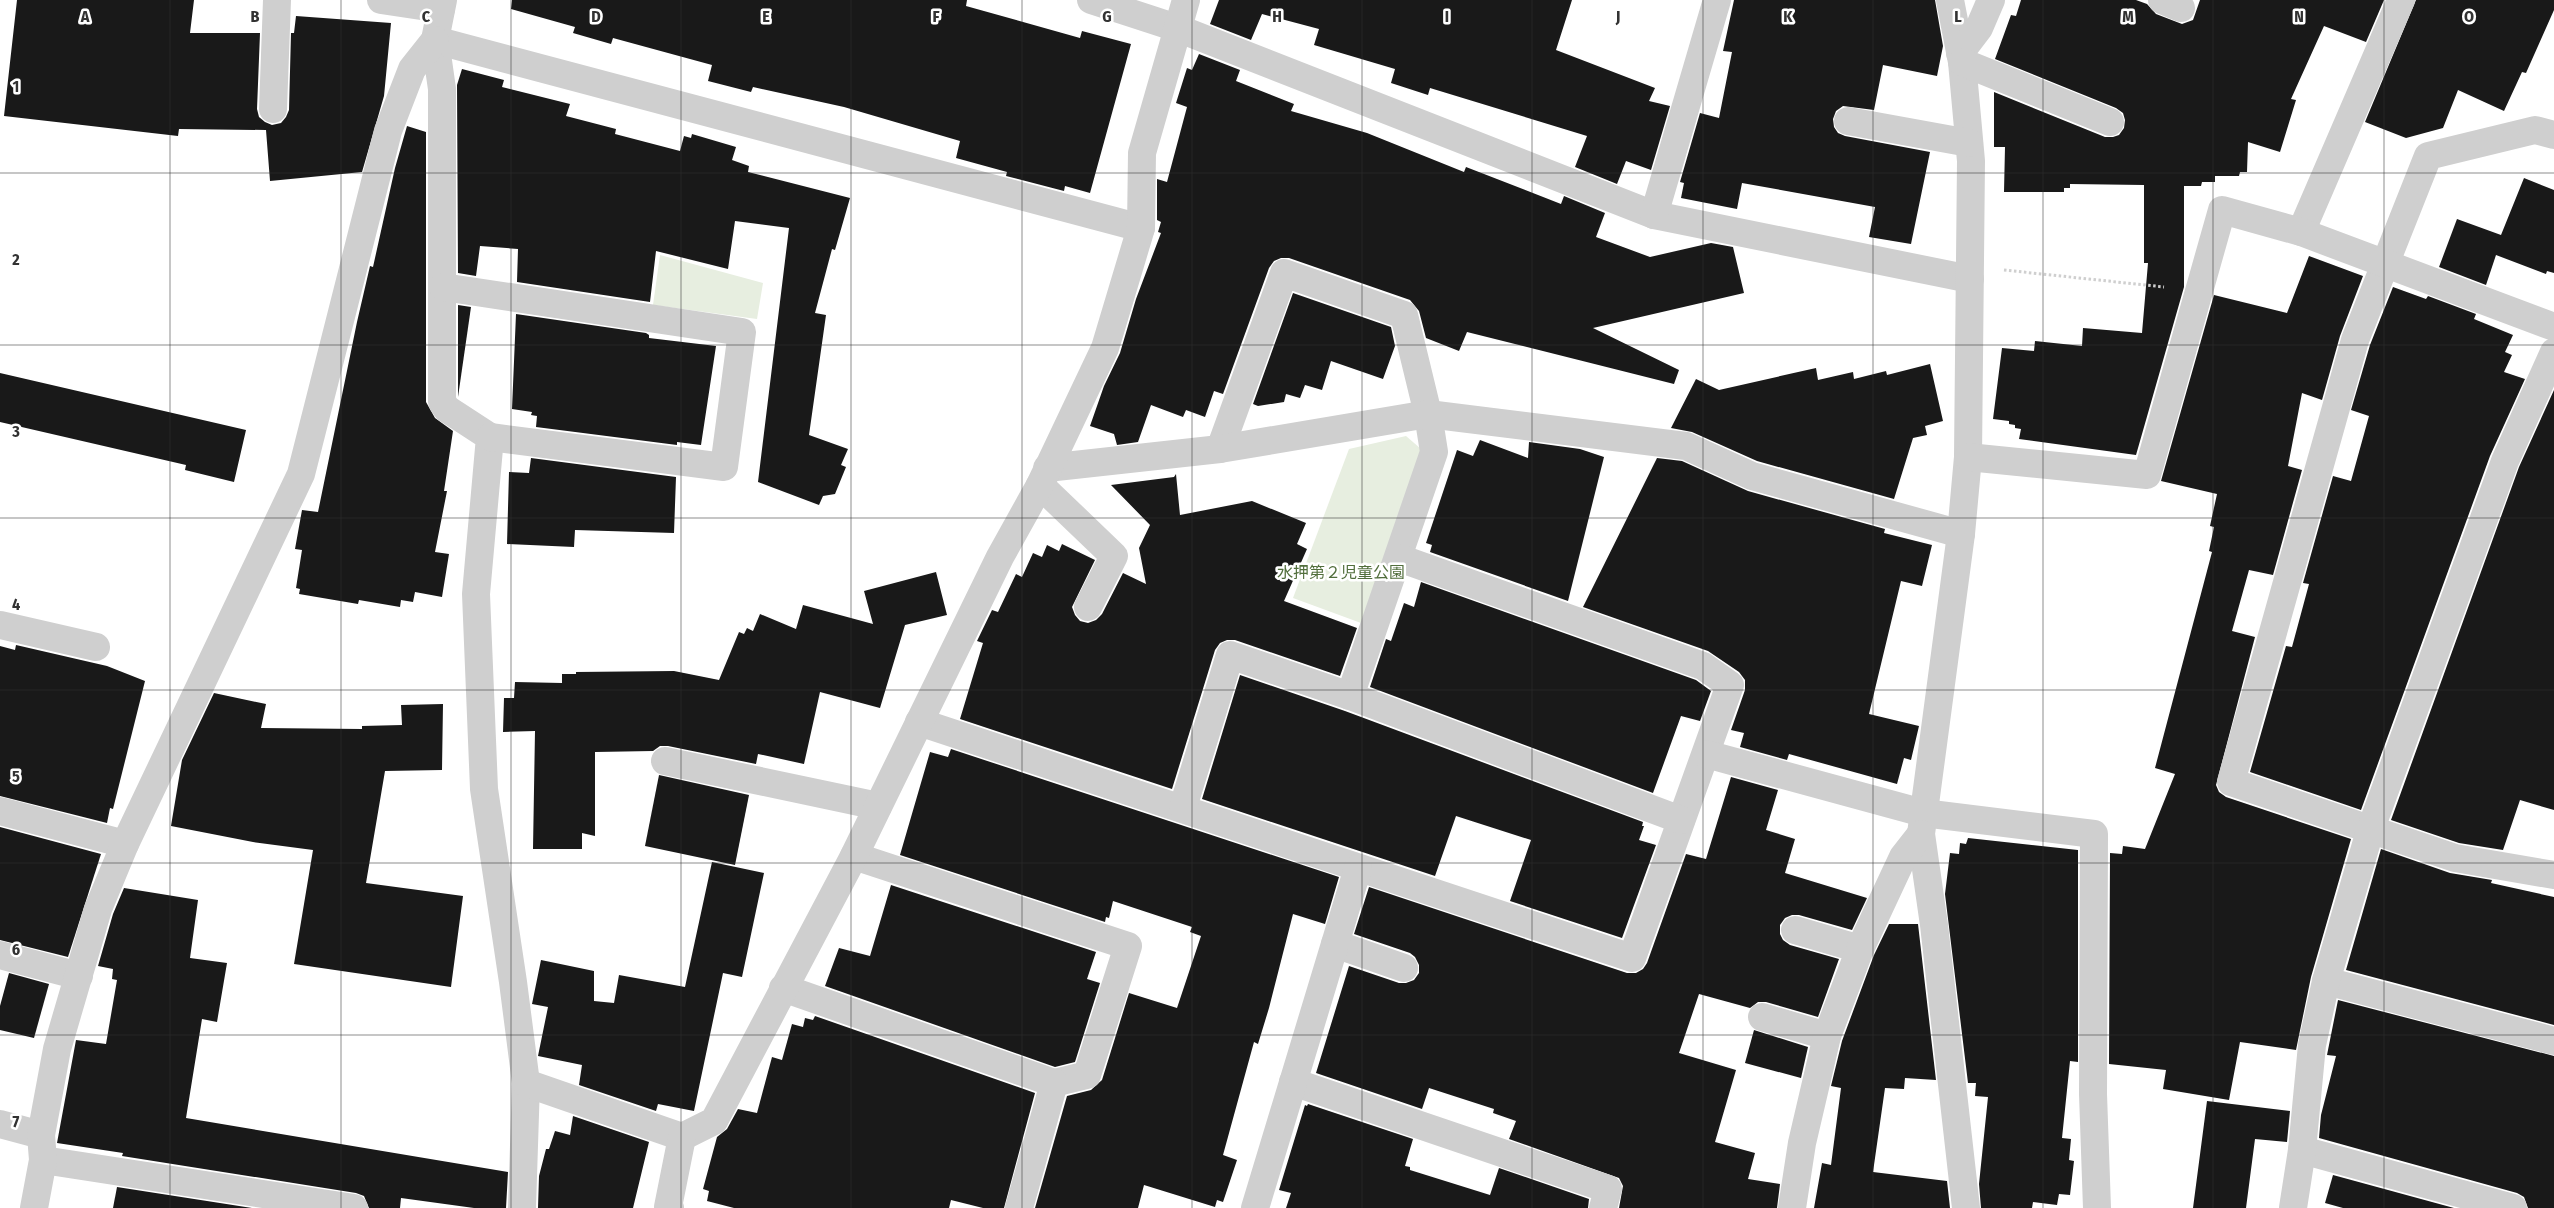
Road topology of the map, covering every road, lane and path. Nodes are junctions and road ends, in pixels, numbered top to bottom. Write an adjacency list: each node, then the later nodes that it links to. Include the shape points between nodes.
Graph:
1 (277, 0): 13 (street)
2 (382, 0): 9 (street)
3 (1091, 0): 10 (street)
4 (1186, 0): 10 (street)
5 (1717, 0): 18 (street)
6 (1950, 0): 12 (street)
7 (1991, 0): 12 (street)
8 (2400, 0): 20 (street)
9 (442, 4): 11 (street)
10 (1176, 28): 18 (street); 19 (street, via 1142,153)
11 (435, 40): 19 (street); 23 (street, via 442,89); 47 (street, via 412,69 388,131 301,474)
12 (1961, 58): 15 (street); 17 (street)
13 (273, 109)
14 (1848, 121): 17 (street)
15 (2110, 122)
16 (2552, 130): 21 (street, via 2535,130 2428,156)
17 (1969, 143): 22 (street)
18 (1654, 215): 22 (street)
19 (1141, 228): 31 (street, via 1105,348)
20 (2300, 232): 21 (street); 24 (street, via 2222,210)
21 (2384, 263): 25 (street); 46 (street, via 2355,340 2231,782)
22 (1970, 273): 24 (path); 30 (street)
23 (443, 287): 28 (street, via 442,402 447,409); 28 (street, via 742,332 724,466)
24 (2200, 290): 30 (street, via 2147,475)
25 (2554, 327)
26 (2554, 352): 46 (street, via 2505,461)
27 (1428, 414): 29 (street); 29 (street, via 1404,315 1284,273); 32 (street, via 1686,446 1752,476); 33 (street, via 1434,452)
28 (490, 437): 63 (street, via 476,594 484,789)
29 (1220, 449): 31 (street)
30 (1968, 456): 32 (street)
31 (1044, 476): 34 (street, via 1114,556); 38 (street, via 1000,557)
32 (1961, 534): 45 (street)
33 (1399, 558): 37 (street); 39 (street, via 1703,666 1730,685)
34 (1088, 607)
35 (0, 625): 36 (street)
36 (96, 647)
37 (1350, 696): 42 (street, via 1230,655); 44 (street)
38 (919, 722): 41 (street); 42 (street)
39 (1706, 754): 44 (street); 45 (street)
40 (665, 761): 41 (street)
41 (878, 806): 48 (street)
42 (1183, 807): 49 (street)
43 (0, 811): 47 (street)
44 (1681, 820): 49 (street, via 1632,958)
45 (1922, 823): 53 (street); 77 (street); 78 (street, via 2094,834 2093,1094)
46 (2370, 830): 50 (street, via 2455,858); 57 (street)
47 (126, 844): 56 (street, via 98,909)
48 (854, 856): 58 (street); 64 (street, via 1128,946 1087,1075)
49 (1358, 868): 52 (street)
50 (2554, 875)
51 (1795, 930): 53 (street)
52 (1335, 944): 55 (street); 62 (street)
53 (1860, 949): 60 (street)
54 (0, 955): 56 (street)
55 (1404, 968)
56 (79, 976): 67 (street, via 57,1049)
57 (2326, 981): 61 (street); 68 (street, via 2312,1045)
58 (783, 988): 64 (street); 66 (street, via 714,1121)
59 (1762, 1017): 60 (street)
60 (1827, 1036): 76 (street, via 1802,1143)
61 (2554, 1041)
62 (1292, 1082): 74 (street); 75 (street, via 1608,1189)
63 (526, 1083): 66 (street); 71 (street)
64 (1054, 1083): 73 (street)
65 (0, 1124): 67 (street)
66 (682, 1137): 72 (street)
67 (42, 1147): 69 (street); 70 (street)
68 (2302, 1150): 79 (street); 80 (street)
69 (34, 1208)
70 (354, 1208)
71 (522, 1208)
72 (670, 1208)
73 (1019, 1208)
74 (1255, 1208)
75 (1602, 1208)
76 (1792, 1208)
77 (1966, 1208)
78 (2097, 1208)
79 (2293, 1208)
80 (2513, 1208)

